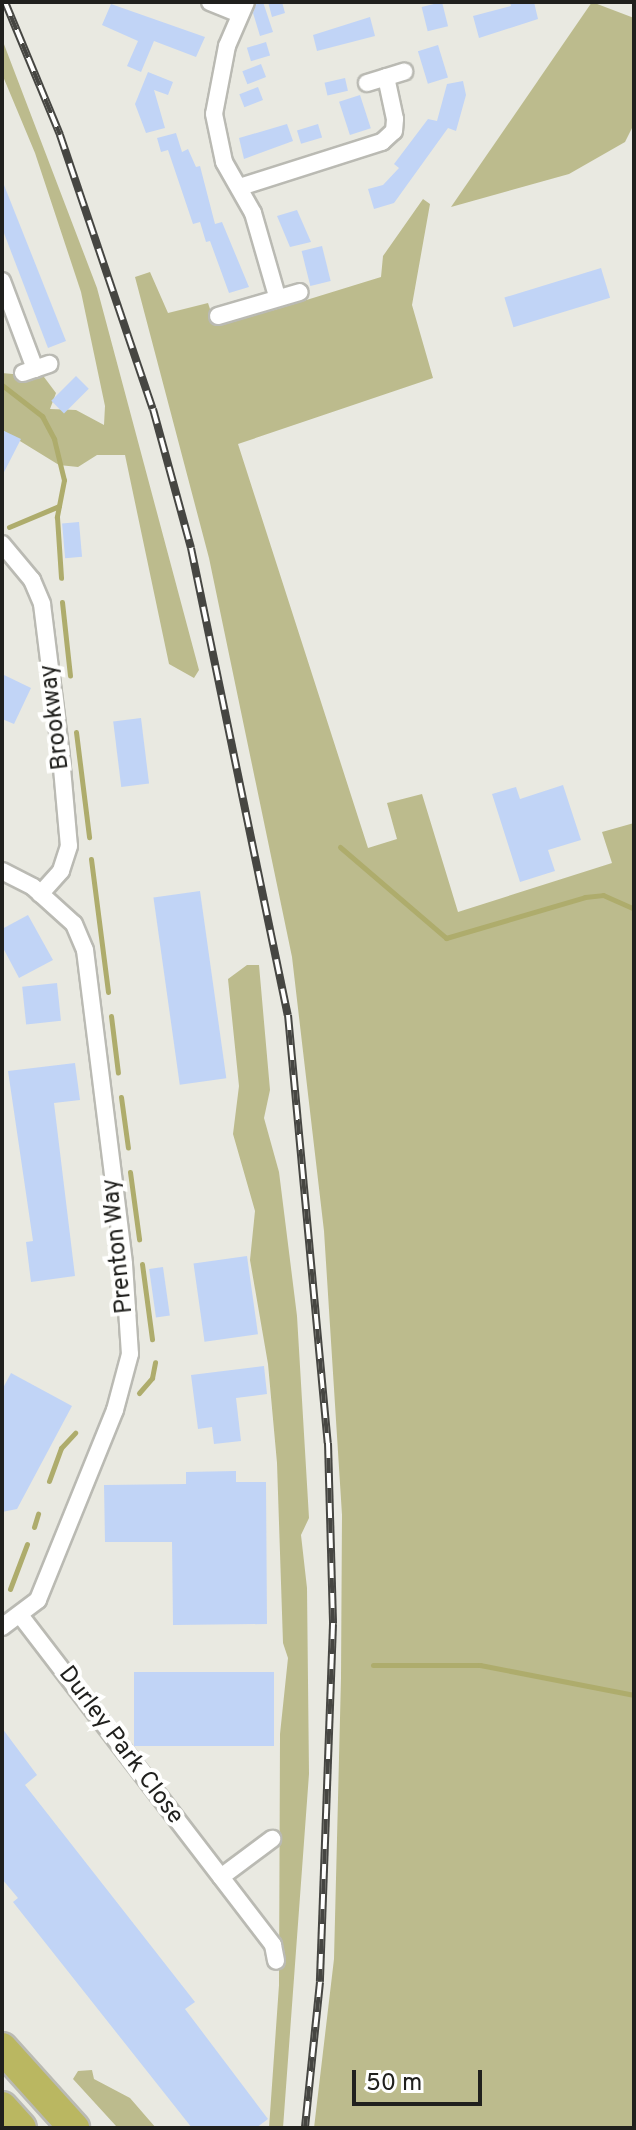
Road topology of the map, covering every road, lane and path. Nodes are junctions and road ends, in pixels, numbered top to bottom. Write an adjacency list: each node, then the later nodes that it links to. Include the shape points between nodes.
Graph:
1 (210, 2): 2 (street)
2 (243, 8): 6 (street, via 227,46 214,114 224,162)
3 (404, 72): 4 (street)
4 (386, 77): 5 (street); 6 (street, via 395,119 394,131 382,142)
5 (367, 83)
6 (240, 187): 9 (street)
7 (2, 281): 11 (street)
8 (300, 292): 9 (street)
9 (277, 296): 10 (street)
10 (218, 316)
11 (35, 369)
12 (2, 544): 14 (street, Brookway, via 32,580 42,604 61,757 69,846 61,871)
13 (2, 871): 14 (street, Prenton Way)
14 (40, 894): 15 (street, Prenton Way, via 74,924 85,950 124,1264 130,1354 115,1410 53,1570 38,1600)
15 (20, 1615): 16 (street, Prenton Way); 18 (street, Durley Park Close)
16 (2, 1627)
17 (272, 1839): 18 (street)
18 (221, 1877): 19 (street, Durley Park Close, via 273,1945)
19 (276, 1961)
20 (2, 2048): 23 (highway)
21 (2, 2107): 22 (highway)
22 (21, 2128)
23 (74, 2128)

